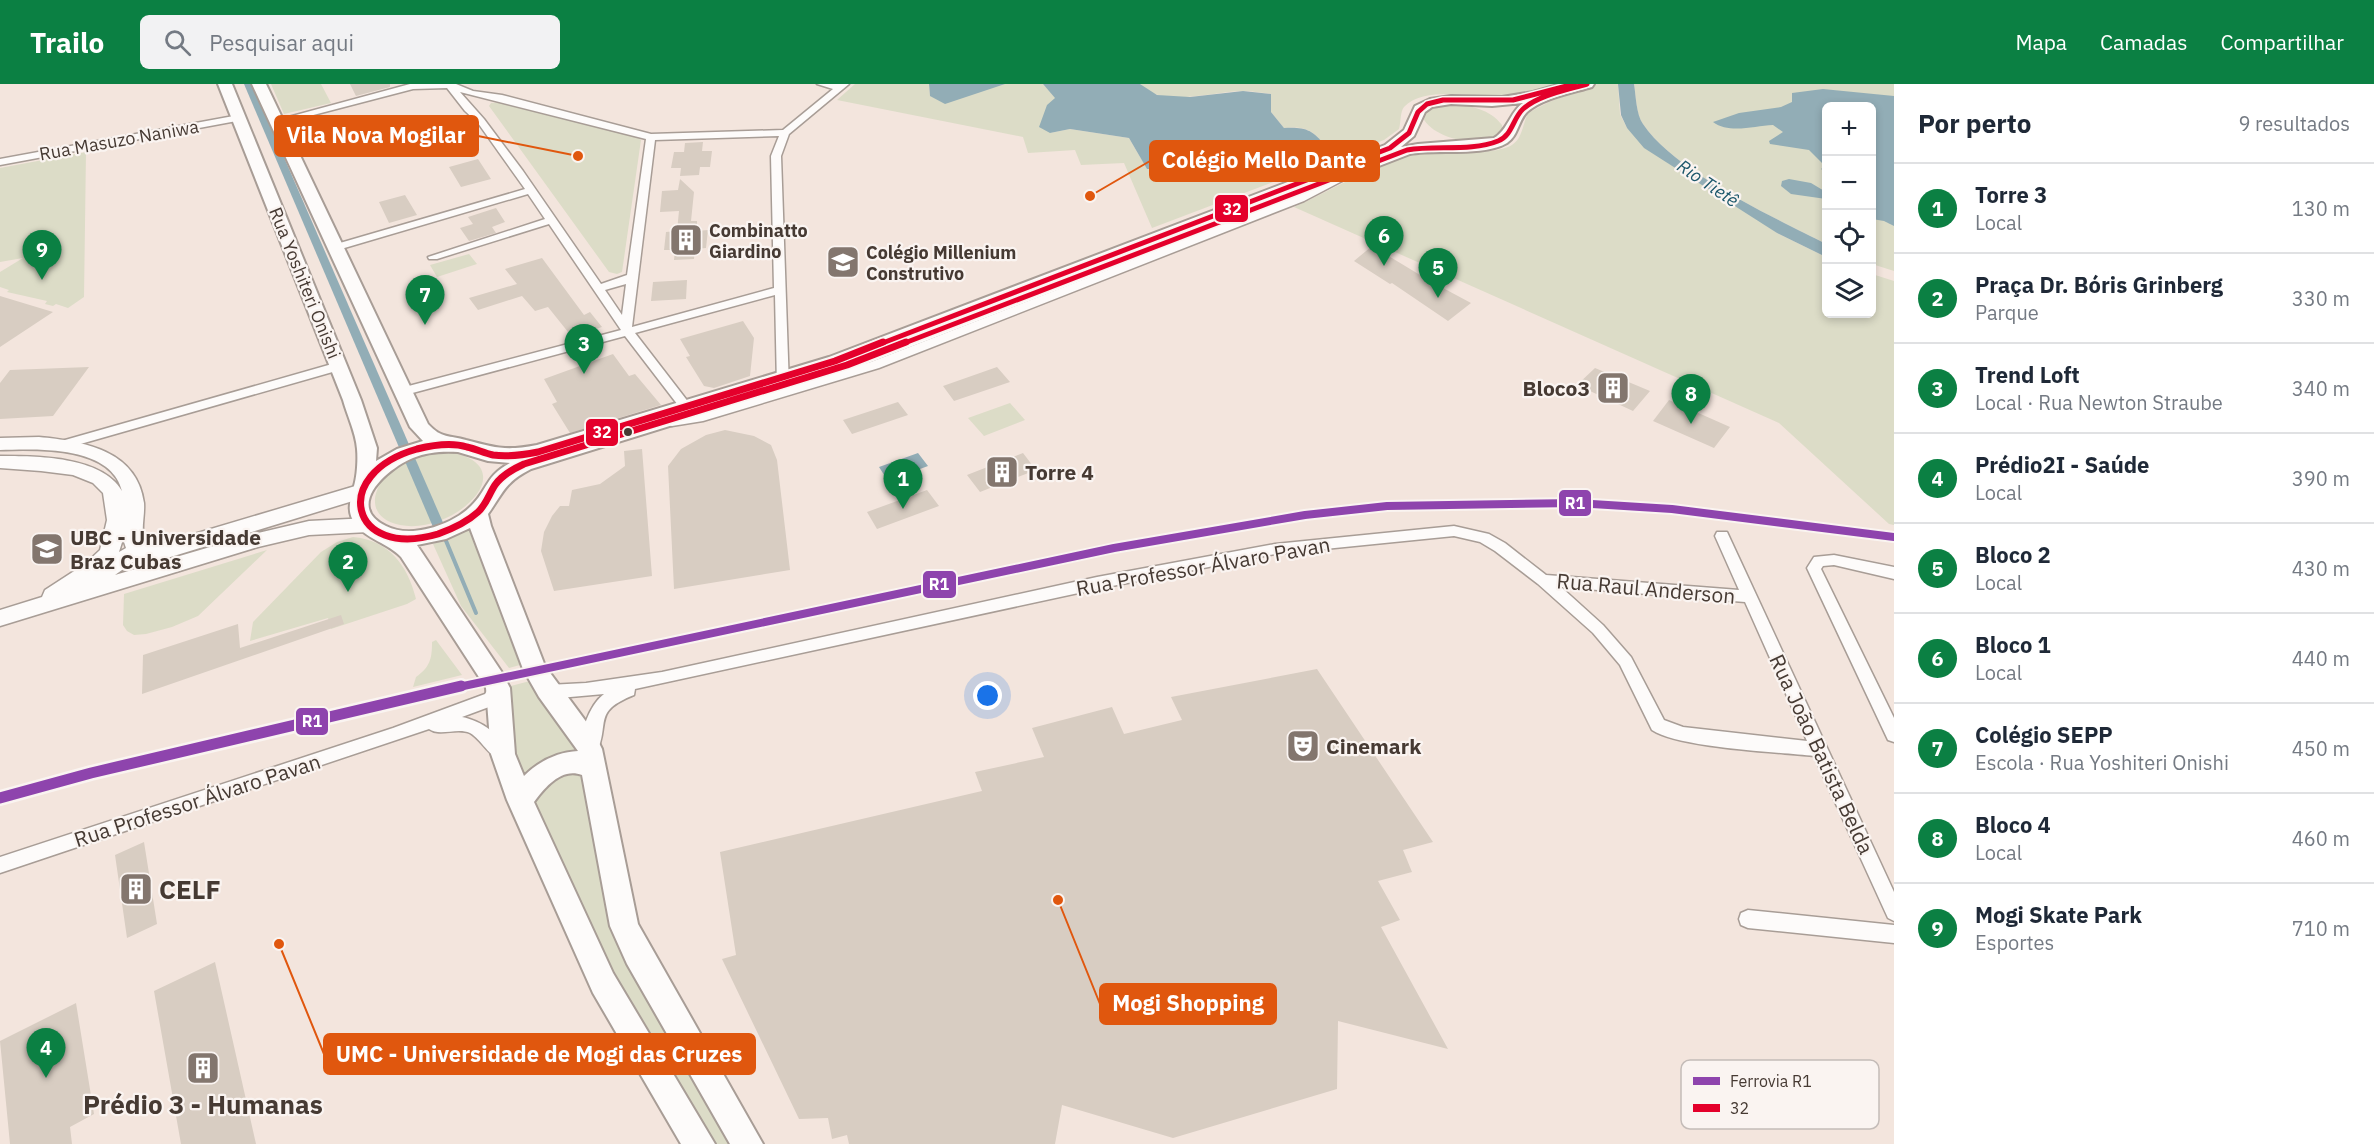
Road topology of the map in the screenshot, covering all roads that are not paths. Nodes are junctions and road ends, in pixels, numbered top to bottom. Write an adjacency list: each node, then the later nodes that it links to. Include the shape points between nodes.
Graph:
1 (225, 84): 15 (main road, Rua Yoshiteri Onishi)
2 (259, 84): 16 (main road, Rua Yoshiteri Onishi)
3 (462, 84): 10 (street)
4 (821, 84): 9 (street)
5 (1574, 84): 12 (main road, via 1517,100)
6 (1587, 84): 17 (main road, via 1526,106)
7 (416, 85): 8 (street); 16 (street)
8 (450, 85): 10 (street); 13 (street)
9 (843, 86): 18 (street)
10 (476, 92): 11 (street); 13 (street, via 467,97)
11 (502, 98): 13 (street); 19 (street)
12 (1462, 101): 14 (main road, via 1425,105); 17 (main road, via 1500,116)
13 (473, 112): 23 (street)
14 (1416, 117): 20 (main road, via 1430,132); 32 (main road, via 1407,135 1390,148)
15 (239, 118): 22 (street, Rua Masuzo Naniwa); 31 (main road, Rua Yoshiteri Onishi)
16 (275, 122): 25 (main road, Rua Yoshiteri Onishi)
17 (1510, 129): 20 (main road, via 1497,142)
18 (785, 132): 19 (street); 29 (street, via 776,156)
19 (651, 137): 27 (street)
20 (1471, 145): 21 (main road, via 1428,146)
21 (1392, 155): 32 (main road, via 847,365); 35 (street, via 1300,199 875,365 698,418)
22 (0, 162)
23 (531, 190): 24 (street); 25 (street)
24 (551, 219): 26 (street); 28 (street)
25 (337, 247): 33 (main road, Rua Yoshiteri Onishi)
26 (433, 257)
27 (634, 276): 28 (street); 30 (street)
28 (598, 288): 30 (street)
29 (780, 290): 30 (street); 32 (street)
30 (627, 330): 33 (street); 34 (street)
31 (339, 366): 36 (street); 41 (main road, Rua Yoshiteri Onishi, via 367,448)
32 (783, 381): 34 (main road); 35 (main road)
33 (405, 391): 37 (main road, Rua Yoshiteri Onishi, via 420,427)
34 (685, 406): 39 (main road, via 538,452 502,456)
35 (654, 425): 40 (main road, via 524,464)
36 (63, 445): 38 (street); 46 (street, via 84,449 119,468 134,501 133,540)
37 (442, 445): 39 (main road, via 459,445); 41 (main road, via 388,462 374,473)
38 (9, 453): 47 (street, via 82,471 107,484 115,500 117,519)
39 (481, 453): 40 (main road, via 491,461)
40 (496, 485): 42 (main road)
41 (362, 491): 43 (main road, via 359,508 363,520); 45 (street, via 325,514); 46 (street, via 164,551)
42 (477, 513): 43 (main road, via 435,534 411,538 390,536); 55 (main road, via 535,669)
43 (373, 528): 45 (street, via 309,528); 54 (main road, via 409,551)
44 (1722, 536): 50 (street, Rua João Batista Belda)
45 (258, 540): 47 (street)
46 (139, 552): 47 (street)
47 (103, 572): 51 (street); 51 (street, via 92,569)
48 (1894, 573): 57 (street, via 1834,560 1819,561 1814,568)
49 (1543, 580): 50 (street, Rua Raul Anderson); 53 (street, Rua Professor Álvaro Pavan, via 1484,538 1436,531 1275,549 1185,566); 58 (street, Rua Professor Álvaro Pavan, via 1616,647 1636,678 1654,719 1664,729)
50 (1750, 597): 58 (street, Rua João Batista Belda)
51 (35, 607): 52 (street)
52 (0, 618)
53 (662, 678): 55 (street, Rua Professor Álvaro Pavan); 60 (street, Rua Professor Álvaro Pavan, via 606,699 596,712)
54 (498, 688): 56 (street, Rua Professor Álvaro Pavan, via 491,699); 59 (main road)
55 (548, 692): 60 (main road, via 580,730)
56 (394, 735): 59 (street, Rua Professor Álvaro Pavan, via 465,723 487,735); 62 (street, Rua Professor Álvaro Pavan)
57 (1894, 735)
58 (1819, 749): 63 (street, Rua João Batista Belda)
59 (503, 754): 61 (main road)
60 (592, 759): 61 (main road, via 549,770 530,785); 67 (main road, via 624,926)
61 (520, 801): 66 (main road, via 603,983)
62 (0, 865)
63 (1894, 912)
64 (1748, 919): 65 (street)
65 (1894, 934)
66 (699, 1144)
67 (747, 1144)

